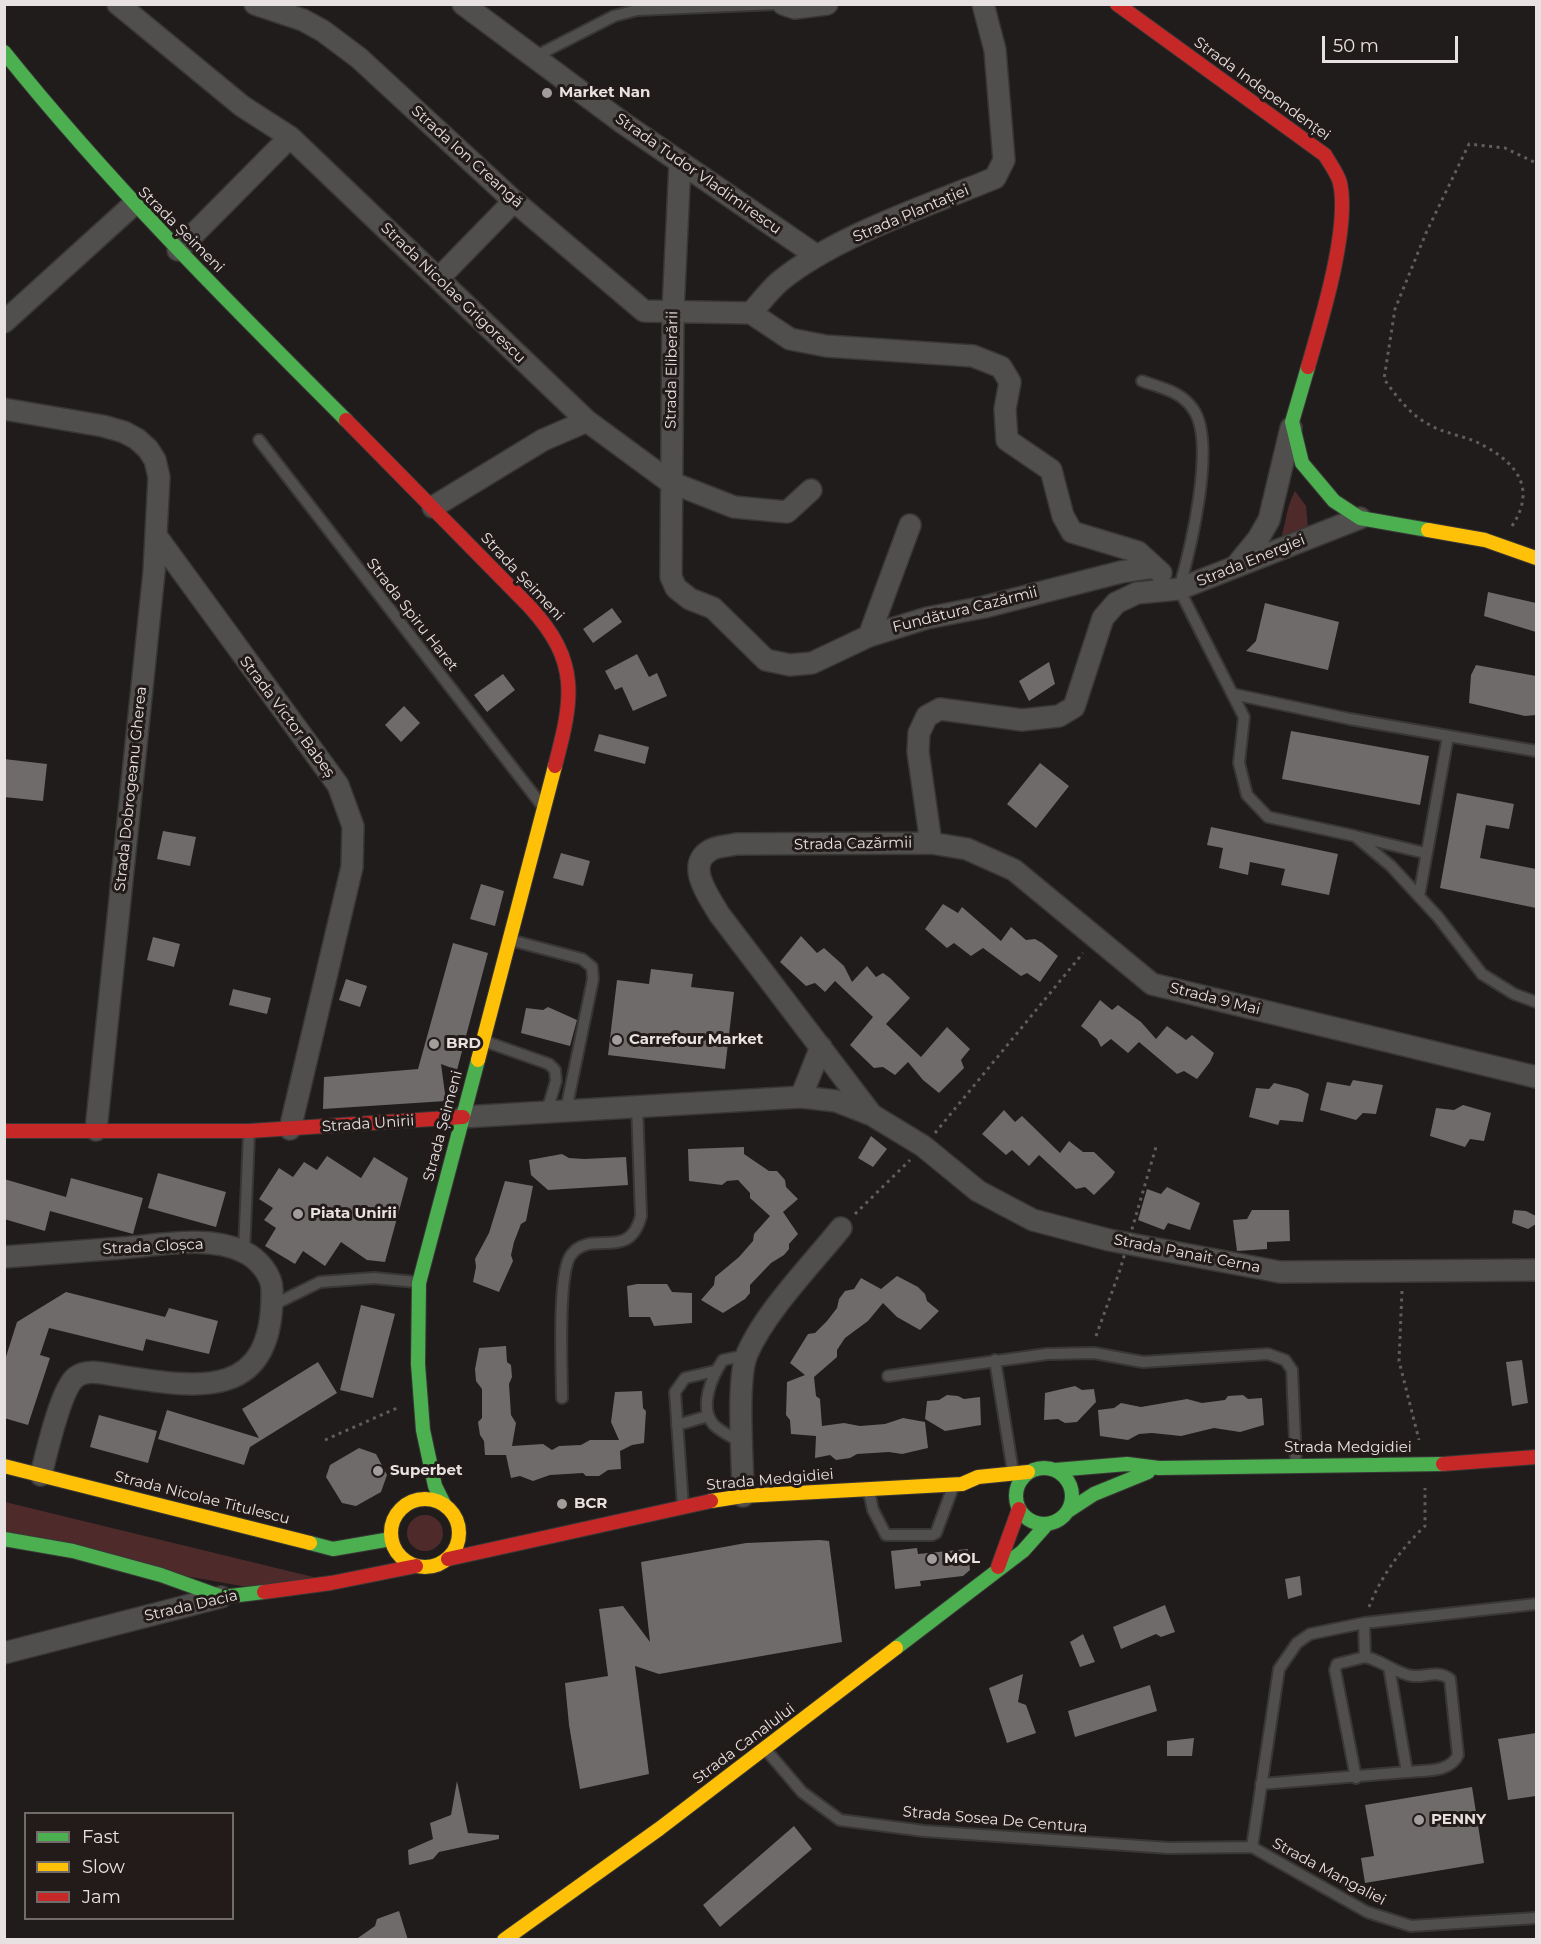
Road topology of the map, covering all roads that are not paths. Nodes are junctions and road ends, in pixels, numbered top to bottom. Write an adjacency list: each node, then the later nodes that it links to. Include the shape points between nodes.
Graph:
1 (118, 4): 11 (street, Strada Nicolae Grigorescu, via 242,106)
2 (255, 4): 13 (street, Strada Ion Creangă, via 303,20 335,39)
3 (463, 4): 10 (street, Strada Tudor Vladimirescu)
4 (776, 4): 10 (lane, via 637,10 614,16)
5 (783, 4): 6 (street, via 795,8)
6 (827, 4)
7 (983, 4): 16 (street, Strada Plantației, via 995,50 1004,160 995,178)
8 (1117, 4): 24 (main road, Strada Independenței, via 1325,155 1340,182 1343,211 1325,308)
9 (4, 51): 14 (main road, Strada Șeimeni, via 54,116)
10 (534, 57): 12 (street, Strada Tudor Vladimirescu)
11 (290, 137): 15 (street); 17 (street, Strada Nicolae Grigorescu)
12 (680, 163): 16 (street, Strada Tudor Vladimirescu); 18 (street, Strada Eliberării)
13 (514, 201): 17 (street); 18 (street, Strada Ion Creangă, via 644,311)
14 (133, 205): 15 (main road, Strada Șeimeni); 20 (street)
15 (178, 250): 28 (main road, Strada Șeimeni)
16 (818, 256): 19 (street, Strada Plantației, via 779,283)
17 (439, 278): 23 (street, Strada Nicolae Grigorescu)
18 (673, 312): 19 (street); 26 (street, Strada Eliberării)
19 (751, 313): 33 (street, Strada Energiei, via 789,339 826,346 973,356 1001,367 1010,382 1005,409 1006,440 1051,470 1063,516 1072,532 1138,552)
20 (4, 322)
21 (1142, 381): 36 (lane, via 1179,393 1200,421 1203,446 1192,544)
22 (4, 410): 31 (street, Strada Dobrogeanu Gherea, via 103,426 137,438 155,460 159,477)
23 (586, 421): 26 (street, Strada Nicolae Grigorescu); 28 (street, via 543,440)
24 (1292, 422): 29 (main road, Strada Independenței, via 1296,447 1308,470 1334,501); 34 (street, via 1269,520)
25 (259, 440): 41 (lane, Strada Spiru Haret)
26 (670, 482): 27 (street, Strada Nicolae Grigorescu, via 734,507 788,512); 35 (street, Strada Eliberării)
27 (812, 490)
28 (434, 507): 41 (main road, Strada Șeimeni, via 535,614 555,638 566,662 570,689 568,717)
29 (1360, 518): 32 (main road, via 1497,543); 34 (street, Strada Energiei)
30 (910, 525): 37 (street)
31 (157, 537): 56 (street, Strada Victor Babeș, via 338,785 353,826 352,867); 57 (street, Strada Dobrogeanu Gherea)
32 (1536, 558)
33 (1154, 567): 36 (street, Strada Energiei); 37 (street, Fundătura Cazărmii, via 927,618)
34 (1231, 571): 36 (street, Strada Energiei)
35 (671, 577): 37 (street, Fundătura Cazărmii, via 676,588 690,599 713,608 766,660 812,663)
36 (1179, 589): 38 (lane); 43 (street, Strada Cazărmii, via 1137,593 1116,603 1103,618 1074,707 1059,716 1022,720 940,709 927,716 919,733 918,752)
37 (869, 636)
38 (1233, 694): 39 (lane); 42 (lane, via 1244,717 1239,763 1247,795 1268,817)
39 (1448, 736): 40 (lane); 44 (lane)
40 (1536, 751)
41 (543, 808): 46 (main road, Strada Șeimeni)
42 (1356, 836): 44 (lane); 45 (lane)
43 (931, 843): 49 (street, Strada Cazărmii, via 736,844 709,850 703,858 698,871 719,914); 50 (street, Strada 9 Mai, via 967,849 1014,870 1152,984)
44 (1425, 853): 45 (lane)
45 (1419, 896): 47 (lane, via 1482,974 1514,994)
46 (509, 940): 48 (main road, Strada Șeimeni); 53 (lane, via 582,959 591,968 593,979)
47 (1536, 1002)
48 (483, 1040): 53 (lane, via 549,1064 555,1070); 55 (main road, Strada Șeimeni)
49 (821, 1047): 51 (street); 54 (street, Strada Cazărmii)
50 (1536, 1077)
51 (801, 1097): 52 (street, Strada Unirii); 54 (street, Strada Unirii, via 836,1101)
52 (637, 1106): 53 (street, Strada Unirii); 70 (lane, via 642,1216 638,1231 630,1239 582,1247 571,1253 566,1264)
53 (556, 1111): 55 (street, Strada Unirii)
54 (872, 1115): 63 (street, Strada Panait Cerna, via 923,1146 978,1191 1033,1220 1109,1240 1280,1272)
55 (463, 1117): 56 (main road, Strada Unirii); 64 (main road, Strada Șeimeni)
56 (290, 1129): 59 (main road, Strada Unirii)
57 (96, 1130): 58 (main road, Strada Unirii); 59 (main road, Strada Unirii)
58 (4, 1131)
59 (249, 1131): 61 (lane)
60 (841, 1228): 66 (street, via 763,1326)
61 (244, 1252): 62 (street, Strada Cloșca, via 222,1245 183,1244); 65 (street, Strada Cloșca, via 264,1268 272,1285)
62 (4, 1257)
63 (1536, 1270)
64 (419, 1283): 65 (lane, via 374,1278 320,1282); 77 (main road, Strada Șeimeni, via 416,1313)
65 (273, 1305): 80 (street, Strada Cloșca, via 268,1340 239,1376 207,1385 173,1384 89,1371 75,1377 66,1389)
66 (747, 1355): 68 (lane, via 723,1360); 73 (street, via 742,1382)
67 (995, 1360): 69 (lane); 75 (lane, via 1094,1353 1143,1362 1268,1354 1285,1360 1292,1370); 81 (lane)
68 (715, 1371): 71 (lane, via 707,1396); 72 (lane, via 685,1378 678,1384)
69 (888, 1376)
70 (562, 1398)
71 (708, 1416): 72 (lane); 73 (lane, via 715,1426)
72 (677, 1425): 89 (lane)
73 (742, 1443): 85 (street)
74 (1536, 1457): 75 (main road, Strada Medgidiei, via 1425,1465)
75 (1296, 1465): 78 (main road, Strada Medgidiei)
76 (4, 1466): 80 (main road, Strada Nicolae Titulescu)
77 (427, 1466): 87 (main road, Strada Șeimeni, via 418,1492); 88 (main road, Strada Șeimeni)
78 (1159, 1468): 79 (main road, Strada Medgidiei, via 1127,1464); 91 (main road, Strada Medgidiei, via 1095,1494)
79 (1055, 1470): 81 (main road, via 1041,1468); 91 (main road, via 1071,1487)
80 (41, 1475): 97 (main road, Strada Nicolae Titulescu, via 333,1549)
81 (1020, 1478): 82 (main road, Strada Medgidiei, via 978,1477); 90 (main road)
82 (958, 1484): 83 (main road, Strada Medgidiei); 83 (lane, via 932,1535 886,1535); 84 (main road)
83 (868, 1489): 85 (main road, Strada Medgidiei)
84 (976, 1493)
85 (742, 1496): 89 (main road, Strada Medgidiei)
86 (997, 1500): 90 (main road)
87 (407, 1504): 88 (main road, via 425,1498); 97 (main road, via 394,1519)
88 (444, 1504): 92 (main road)
89 (683, 1506): 98 (main road, Strada Medgidiei)
90 (1018, 1508): 93 (main road, via 1031,1521); 101 (main road, Strada Canalului)
91 (1068, 1511): 93 (main road)
92 (456, 1517): 94 (main road); 99 (main road, via 459,1539)
93 (1047, 1524): 101 (main road, Strada Canalului, via 1034,1543 1012,1562)
94 (470, 1526)
95 (485, 1535): 98 (main road)
96 (4, 1539): 102 (main road, via 73,1551 161,1575)
97 (391, 1539): 100 (main road, via 400,1556)
98 (513, 1545): 99 (main road, Strada Medgidiei)
99 (448, 1559): 100 (main road, via 428,1568)
100 (416, 1566): 102 (main road, Strada Dacia, via 331,1583)
101 (998, 1567): 108 (main road, Strada Canalului)
102 (222, 1597): 105 (street, Strada Dacia)
103 (1536, 1604): 104 (lane)
104 (1364, 1623): 106 (lane); 111 (lane, via 1310,1634 1297,1643 1279,1669)
105 (4, 1653)
106 (1365, 1657): 107 (lane, via 1378,1659); 110 (lane, via 1344,1660 1335,1670)
107 (1389, 1667): 109 (lane); 109 (lane, via 1413,1676 1440,1674 1450,1679 1458,1755 1455,1763)
108 (765, 1749): 112 (lane, Strada Sosea De Centura, via 802,1792 840,1820 924,1831 1157,1847); 114 (main road, Strada Canalului)
109 (1407, 1772): 110 (lane)
110 (1356, 1778): 111 (lane)
111 (1260, 1784): 112 (lane)
112 (1252, 1847): 113 (lane, Strada Mangaliei, via 1385,1919 1411,1926)
113 (1536, 1917)
114 (504, 1940)

